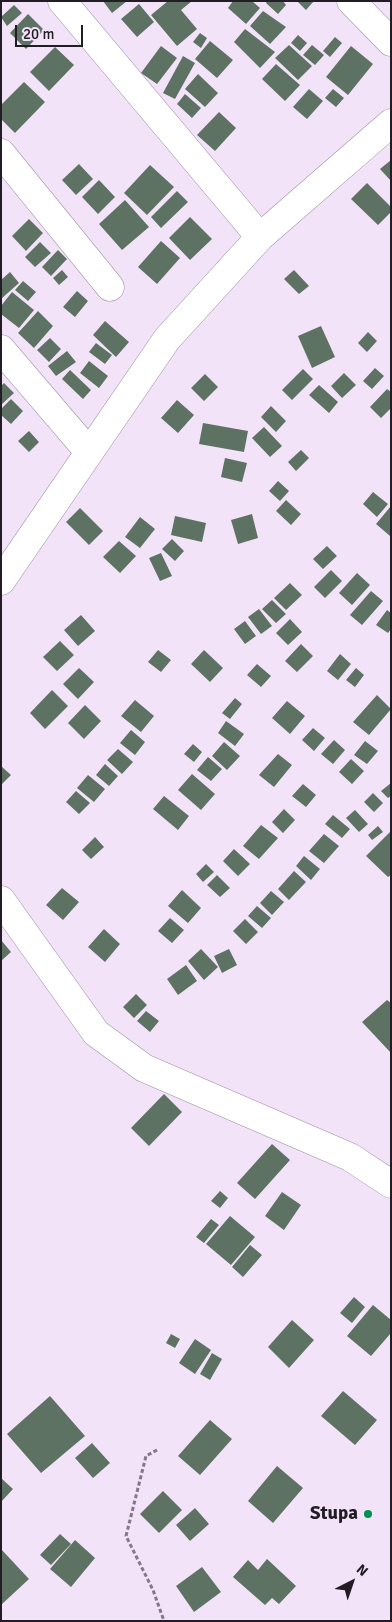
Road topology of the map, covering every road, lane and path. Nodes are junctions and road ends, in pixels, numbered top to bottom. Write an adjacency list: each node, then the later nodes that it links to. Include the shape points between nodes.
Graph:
1 (62, 1): 6 (street)
2 (352, 1): 3 (street)
3 (391, 42)
4 (391, 122): 6 (street)
5 (1, 153): 7 (street)
6 (260, 237): 9 (street, via 167,339)
7 (110, 287)
8 (1, 349): 9 (street)
9 (89, 452): 10 (street)
10 (5, 567)
11 (1, 900): 12 (street, via 96,1033 144,1068 350,1157)
12 (391, 1184)
13 (157, 1450): 14 (path, via 146,1456 126,1536 153,1590)
14 (164, 1621)

